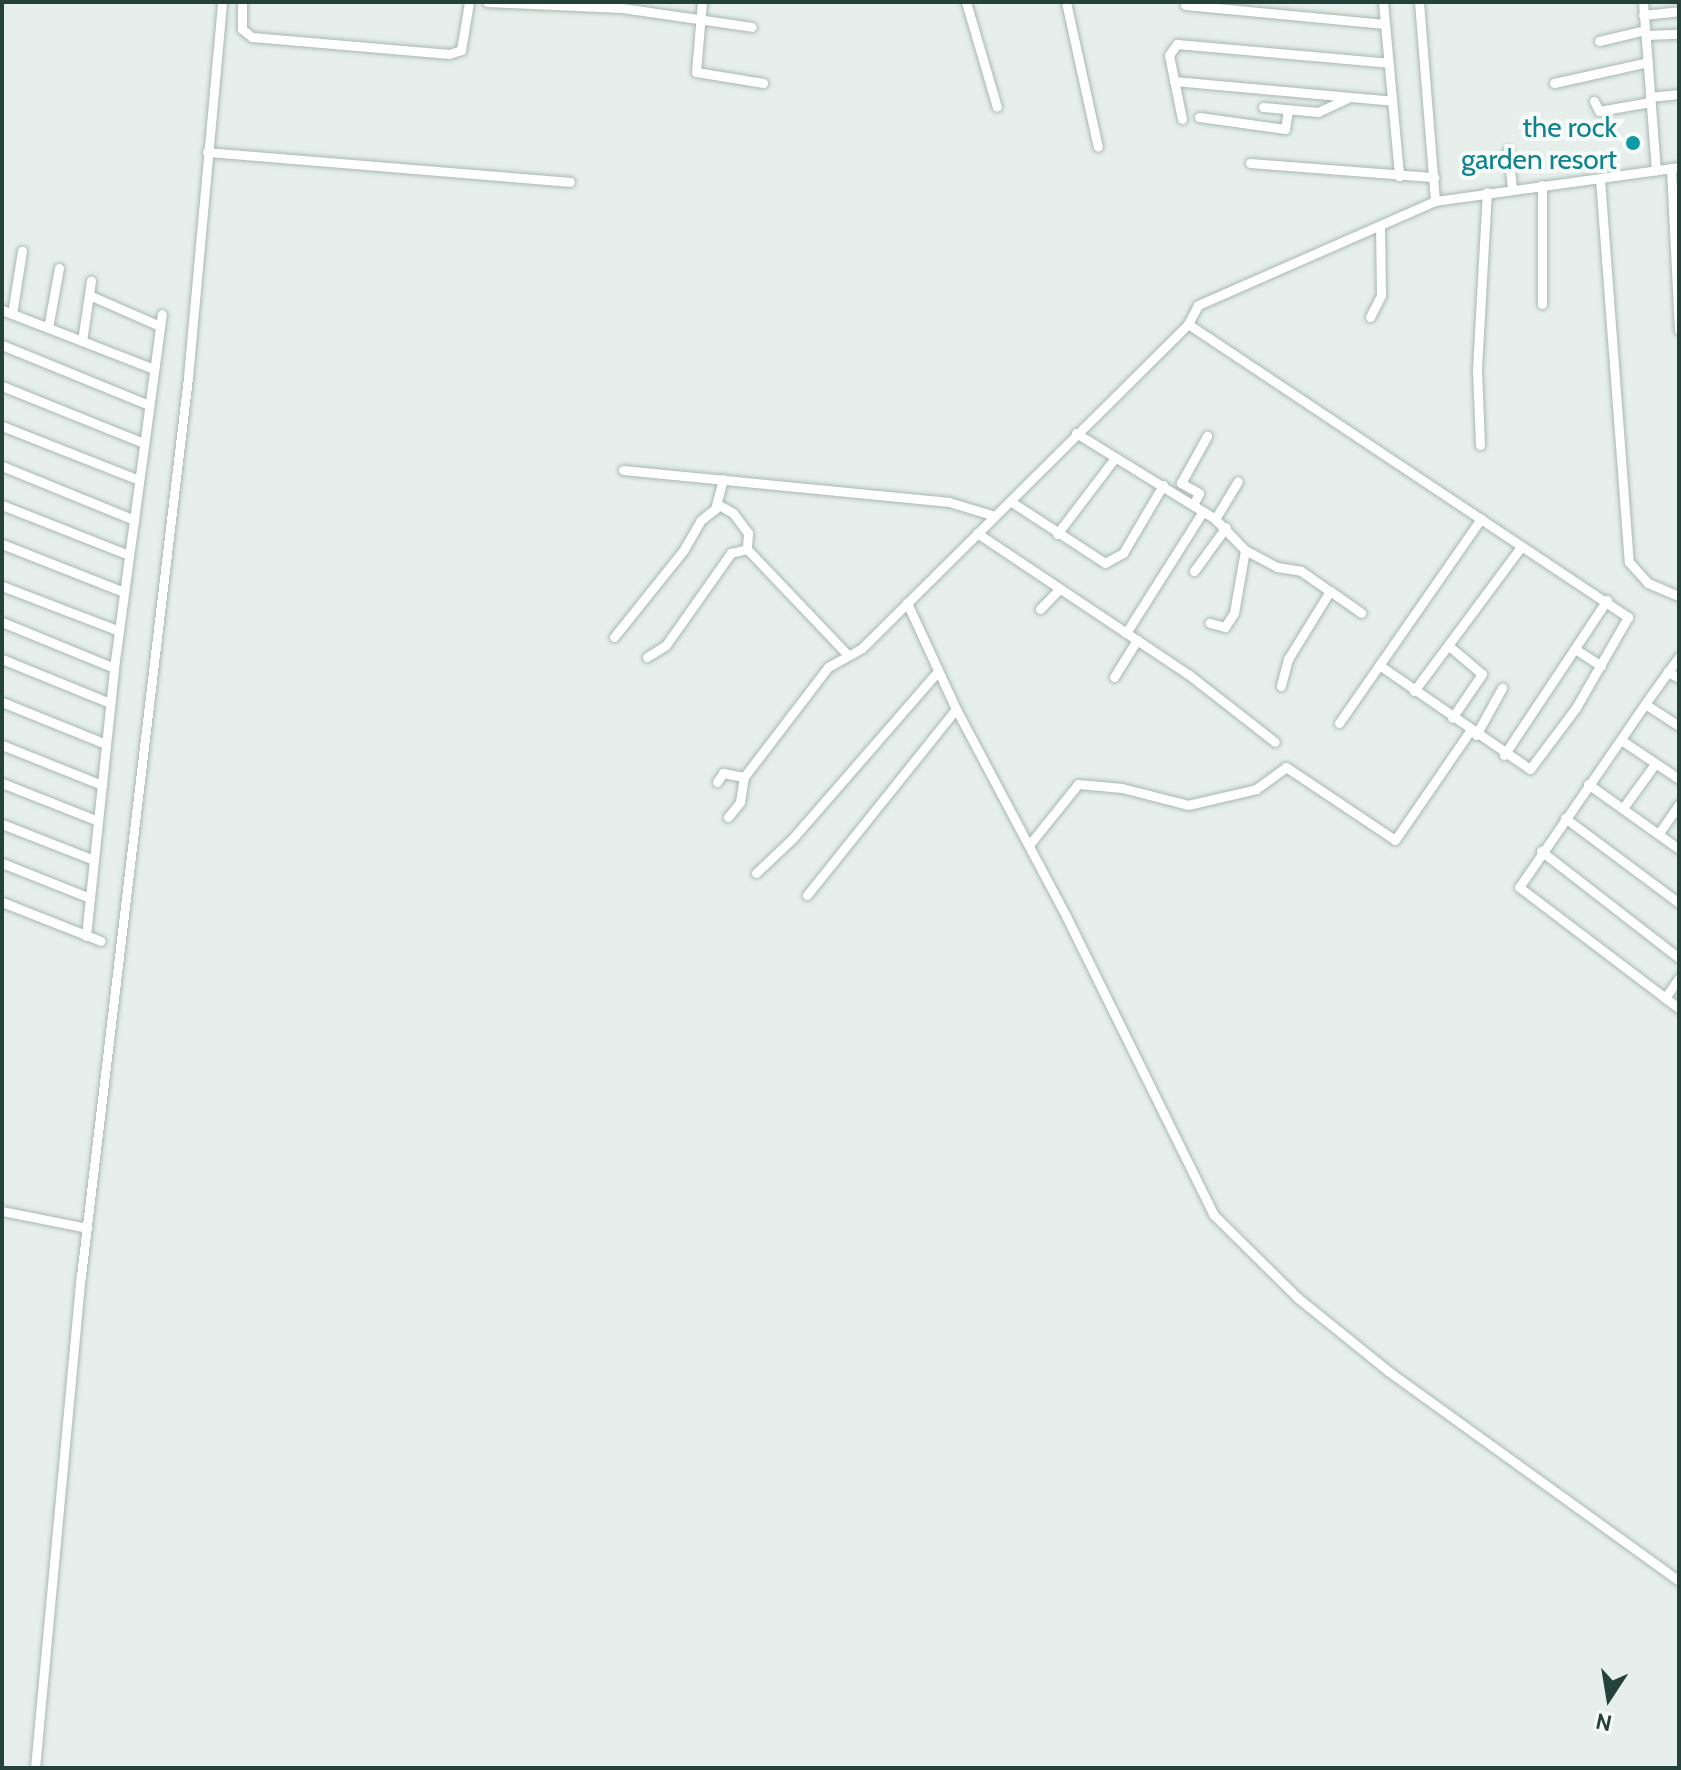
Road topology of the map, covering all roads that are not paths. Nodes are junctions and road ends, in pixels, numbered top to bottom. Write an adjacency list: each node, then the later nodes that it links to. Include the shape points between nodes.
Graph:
1 (222, 2): 38 (street)
2 (242, 2): 3 (street, via 242,29 252,37 449,54 461,50)
3 (469, 2)
4 (487, 2): 11 (street)
5 (702, 2): 15 (street)
6 (966, 2): 31 (street)
7 (1066, 2): 36 (street)
8 (1383, 2): 16 (street)
9 (1419, 2): 43 (street)
10 (1643, 2): 14 (street)
11 (610, 5): 15 (street)
12 (1185, 5): 16 (street)
13 (1679, 11): 14 (street)
14 (1643, 15): 18 (street)
15 (700, 18): 17 (street); 24 (street, via 696,72)
16 (1385, 24): 22 (street)
17 (752, 27)
18 (1645, 33): 19 (street); 20 (street); 21 (street)
19 (1679, 34)
20 (1599, 41)
21 (1648, 62): 25 (street); 28 (street)
22 (1388, 63): 23 (street, via 1177,44 1169,55); 29 (street)
23 (1174, 81): 27 (street); 35 (street)
24 (763, 83)
25 (1554, 83)
26 (1679, 94): 28 (street)
27 (1350, 97): 29 (street); 33 (street, via 1318,112)
28 (1650, 100): 30 (street, via 1599,111); 41 (street)
29 (1392, 101): 42 (street)
30 (1594, 101)
31 (997, 107)
32 (1263, 107): 33 (street)
33 (1288, 111): 34 (street, via 1285,129)
34 (1199, 117)
35 (1182, 119)
36 (1098, 147)
37 (1508, 150): 47 (street)
38 (207, 152): 45 (street); 173 (street, via 183,422)
39 (1250, 163): 42 (street)
40 (1675, 168): 41 (street); 62 (street)
41 (1656, 170): 44 (street)
42 (1399, 176): 43 (street)
43 (1434, 177): 49 (street)
44 (1600, 179): 46 (street); 102 (street, via 1629,562 1648,583)
45 (570, 182)
46 (1542, 185): 47 (street); 55 (street)
47 (1512, 188): 48 (street)
48 (1487, 192): 49 (street); 72 (street, via 1477,369)
49 (1435, 201): 50 (street)
50 (1380, 226): 58 (street, via 1381,295); 59 (street, via 1198,305)
51 (22, 251): 56 (street)
52 (59, 268): 61 (street)
53 (91, 281): 54 (street)
54 (89, 295): 60 (street); 63 (street)
55 (1542, 304)
56 (7, 312): 61 (street)
57 (162, 314): 60 (street)
58 (1370, 317)
59 (1188, 324): 69 (street); 87 (street)
60 (160, 326): 65 (street)
61 (48, 328): 63 (street)
62 (1679, 330)
63 (82, 341): 65 (street)
64 (2, 345): 67 (street)
65 (154, 369): 67 (street)
66 (2, 386): 71 (street)
67 (149, 405): 71 (street)
68 (2, 426): 77 (street)
69 (1076, 433): 73 (street); 80 (street)
70 (1207, 436): 83 (street, via 1181,483 1199,493)
71 (144, 443): 77 (street)
72 (1480, 445)
73 (1115, 458): 79 (street); 91 (street)
74 (2, 466): 88 (street)
75 (623, 470): 76 (street)
76 (723, 479): 81 (street); 85 (street, via 949,502)
77 (139, 480): 88 (street)
78 (1238, 481): 86 (street)
79 (1163, 485): 83 (street); 91 (street, via 1123,553 1112,562 1101,562)
80 (1010, 501): 85 (street); 91 (street)
81 (717, 504): 94 (street, via 733,513 748,533); 111 (street)
82 (2, 505): 96 (street)
83 (1193, 505): 84 (street)
84 (1203, 511): 86 (street); 110 (street)
85 (995, 516): 90 (street)
86 (1215, 519): 89 (street)
87 (1481, 519): 93 (street); 119 (street)
88 (134, 520): 96 (street)
89 (1226, 527): 95 (street); 97 (street)
90 (977, 533): 99 (street); 104 (street)
91 (1057, 534)
92 (2, 544): 101 (street)
93 (1521, 547): 103 (street); 113 (street)
94 (747, 549): 115 (street); 116 (street, via 731,553 666,645)
95 (1245, 550): 100 (street, via 1267,563 1301,571); 108 (street, via 1234,613 1225,627)
96 (129, 555): 101 (street)
97 (1194, 571)
98 (2, 586): 109 (street)
99 (1059, 589): 105 (street); 110 (street)
100 (1330, 591): 106 (street); 126 (street, via 1288,659)
101 (124, 592): 109 (street)
102 (1679, 596)
103 (1607, 600): 114 (street); 120 (street, via 1628,617)
104 (907, 603): 115 (street, via 862,648); 122 (street)
105 (1040, 609)
106 (1361, 613)
107 (2, 622): 121 (street)
108 (1210, 623)
109 (119, 631): 121 (street)
110 (1126, 633): 112 (street)
111 (614, 637)
112 (1137, 640): 124 (street); 138 (street)
113 (1449, 646): 128 (street); 133 (street, via 1482,674)
114 (1575, 649): 120 (street); 141 (street)
115 (848, 655): 143 (street, via 828,667)
116 (647, 657)
117 (1679, 657): 123 (street)
118 (2, 659): 130 (street)
119 (1379, 665): 128 (street); 134 (street)
120 (1601, 666): 141 (street, via 1534,768)
121 (114, 668): 130 (street)
122 (938, 671): 132 (street); 161 (street)
123 (1668, 672): 125 (street); 131 (street)
124 (1114, 677)
125 (1679, 678)
126 (1281, 686)
127 (1502, 688): 136 (street)
128 (1414, 691): 133 (street)
129 (2, 702): 139 (street)
130 (110, 703): 139 (street)
131 (1645, 704): 135 (street); 137 (street)
132 (956, 709): 156 (street); 162 (street)
133 (1452, 718): 136 (street)
134 (1339, 723)
135 (1679, 726)
136 (1473, 733): 141 (street); 156 (street, via 1395,840 1286,767 1256,789 1188,805 1122,788 1078,784)
137 (1621, 740): 142 (street); 147 (street)
138 (1275, 742)
139 (106, 744): 148 (street)
140 (2, 745): 148 (street)
141 (1504, 755)
142 (1655, 764): 144 (street); 150 (street)
143 (744, 777): 145 (street, via 723,773); 151 (street, via 740,802)
144 (1679, 779)
145 (717, 782)
146 (2, 783): 153 (street)
147 (1588, 784): 150 (street); 152 (street)
148 (102, 785): 153 (street)
149 (1679, 804): 155 (street)
150 (1623, 808): 155 (street)
151 (728, 817)
152 (1565, 818): 158 (street); 165 (street)
153 (98, 821): 159 (street)
154 (2, 824): 159 (street)
155 (1659, 833): 157 (street)
156 (1029, 845): 174 (street, via 1214,1215 1229,1233 1388,1371)
157 (1679, 849)
158 (1541, 851): 168 (street); 170 (street, via 1519,882 1522,893)
159 (94, 860): 163 (street)
160 (2, 863): 163 (street)
161 (756, 873)
162 (807, 895)
163 (90, 898): 166 (street)
164 (2, 902): 166 (street)
165 (1679, 903)
166 (86, 936): 167 (street)
167 (101, 941)
168 (1679, 958)
169 (1679, 978): 170 (street)
170 (1665, 998): 171 (street)
171 (1679, 1008)
172 (2, 1211): 173 (street)
173 (87, 1228): 175 (street)
174 (1679, 1581)
175 (35, 1768)

